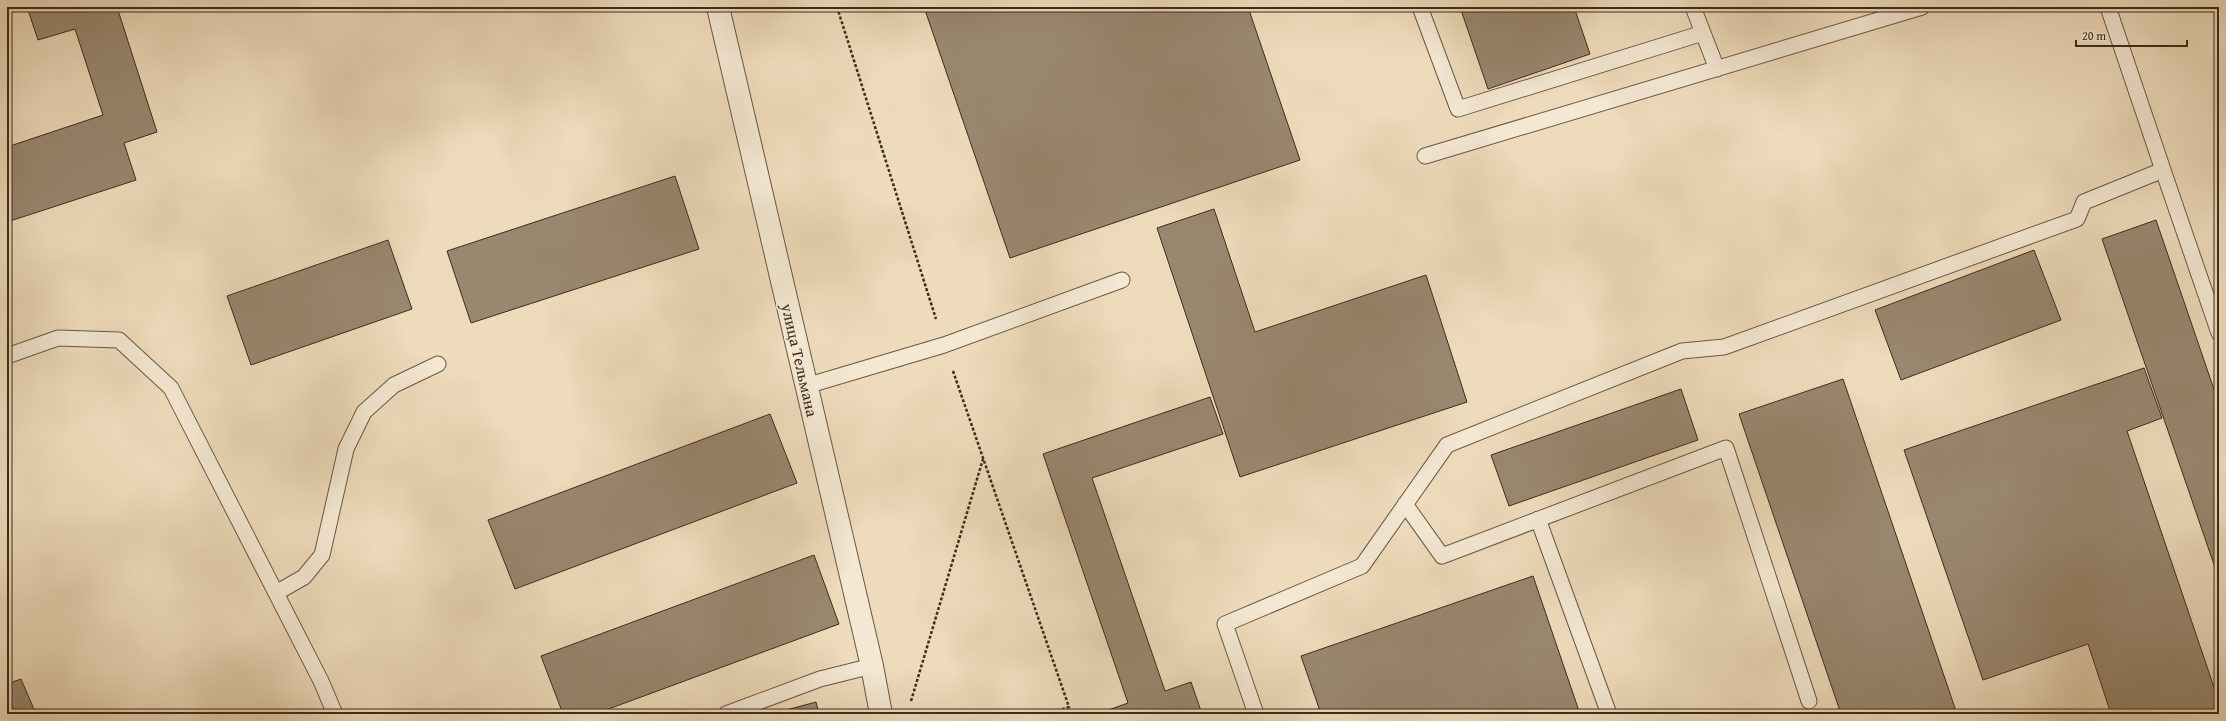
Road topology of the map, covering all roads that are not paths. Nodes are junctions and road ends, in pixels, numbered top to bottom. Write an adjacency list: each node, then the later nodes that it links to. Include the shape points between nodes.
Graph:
1 (718, 7): 14 (street, улица Тельмана)
2 (1420, 7): 6 (lane, via 1458,109)
3 (1693, 7): 6 (lane)
4 (1922, 7): 7 (lane)
5 (2108, 7): 9 (lane)
6 (1703, 33): 7 (lane)
7 (1717, 69): 8 (lane)
8 (1425, 156)
9 (2163, 170): 11 (lane); 15 (lane, via 2084,202 2077,219 1724,347 1682,351 1447,445)
10 (1122, 280): 14 (lane, via 944,344)
11 (2219, 333)
12 (7, 356): 17 (lane, via 58,338 119,340 171,388)
13 (438, 364): 17 (lane, via 394,385 364,412 346,449 322,555 304,577)
14 (806, 386): 18 (street, улица Тельмана)
15 (1405, 504): 16 (lane, via 1442,556); 23 (lane, via 1362,566 1225,624)
16 (1538, 519): 19 (lane, via 1726,448); 24 (lane)
17 (276, 593): 20 (lane)
18 (872, 666): 21 (lane, via 820,679); 22 (street, улица Тельмана)
19 (1809, 701)
20 (335, 714)
21 (726, 714)
22 (881, 714)
23 (1256, 714)
24 (1609, 714)

